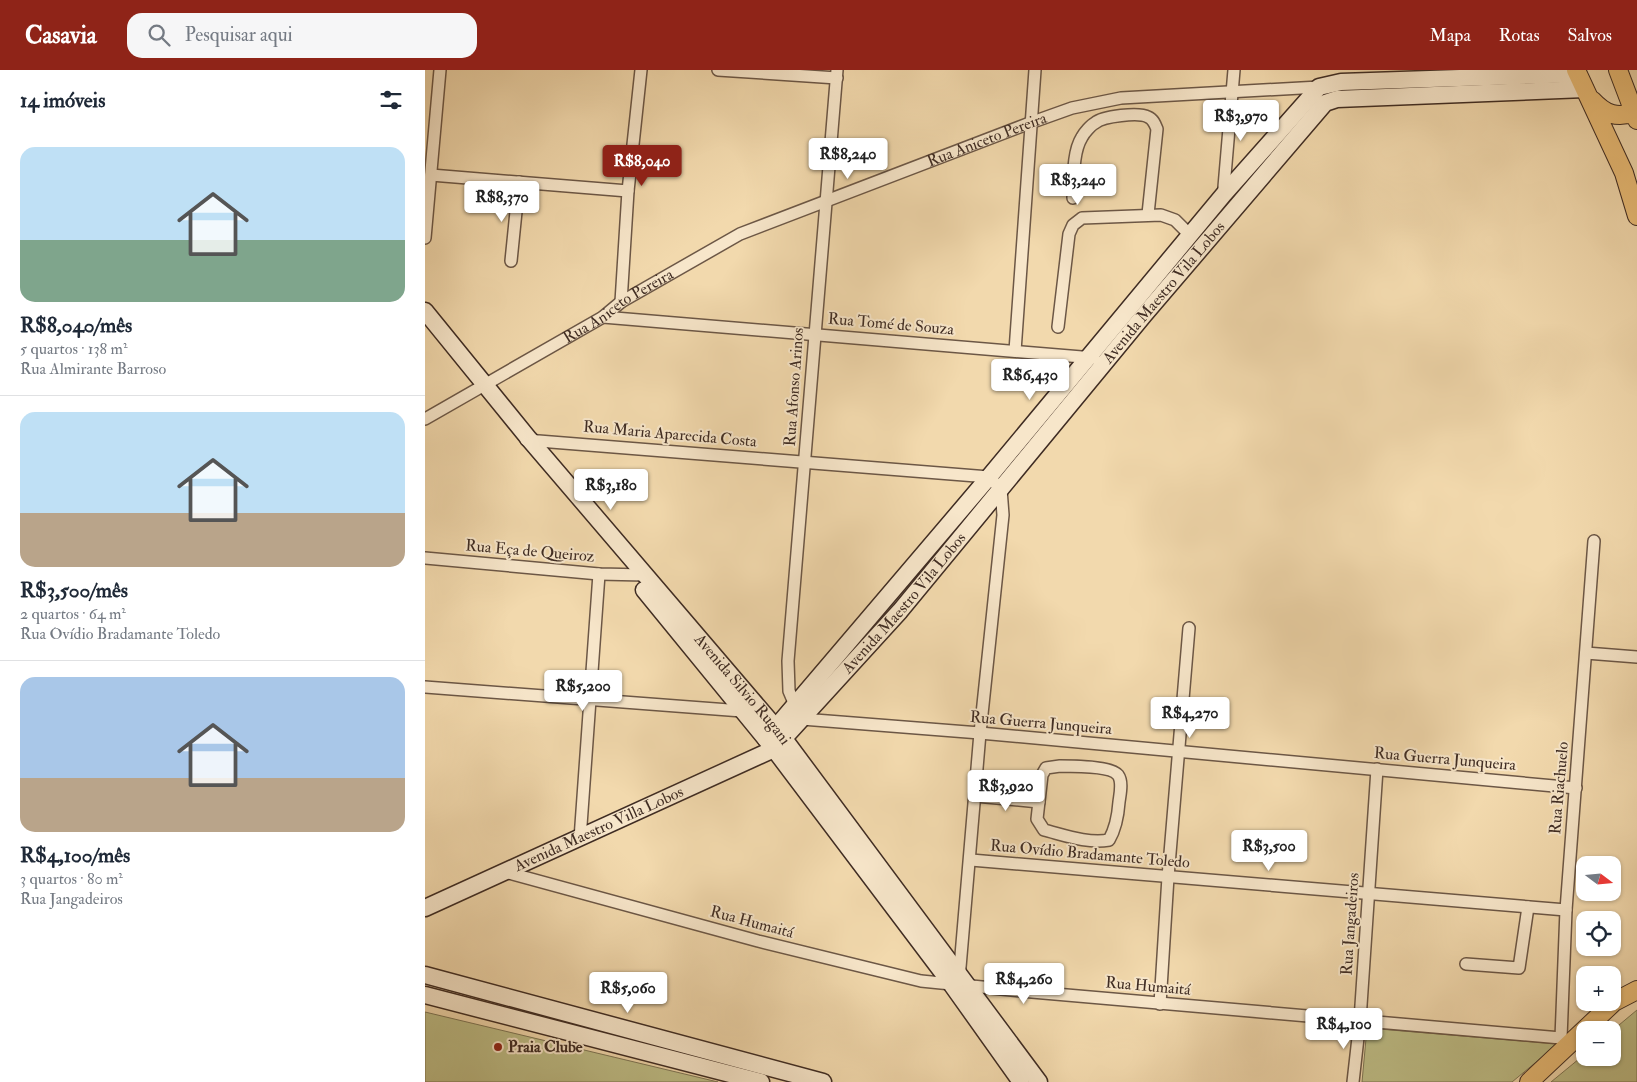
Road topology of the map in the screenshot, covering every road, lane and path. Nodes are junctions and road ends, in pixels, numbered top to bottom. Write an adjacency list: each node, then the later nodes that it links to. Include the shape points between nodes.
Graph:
1 (440, 70): 14 (street)
2 (641, 70): 16 (street)
3 (718, 70): 7 (street)
4 (1035, 70): 13 (street)
5 (1234, 70): 11 (street)
6 (1618, 70): 12 (main road)
7 (837, 74): 19 (street, Rua Afonso Arinos)
8 (1582, 83): 10 (street, Rua Aniceto Pereira); 12 (main road, via 1602,110 1625,116); 22 (main road, via 1624,173)
9 (1319, 87): 10 (street, Rua Aniceto Pereira, via 1341,82); 11 (street, Rua Aniceto Pereira); 17 (street)
10 (1390, 89): 20 (street, Avenida Maestro Vila Lobos, via 1325,103)
11 (1232, 91): 13 (street, Rua Aniceto Pereira, via 1101,100); 17 (street)
12 (1636, 114)
13 (1030, 123): 19 (street, Rua Aniceto Pereira); 32 (street)
14 (431, 175): 15 (street); 24 (street)
15 (519, 182): 16 (street); 25 (street)
16 (628, 191): 26 (street)
17 (1224, 194): 20 (street); 23 (street)
18 (1073, 198): 21 (street, via 1075,162 1081,138 1095,122 1140,115 1149,117 1157,129)
19 (825, 203): 26 (street, Rua Aniceto Pereira, via 740,234); 31 (street, Rua Afonso Arinos)
20 (1235, 210): 34 (street, Avenida Maestro Vila Lobos)
21 (1148, 214): 23 (street, via 1175,220); 29 (street, via 1082,218 1073,225 1069,234)
22 (1637, 216)
23 (1190, 235): 33 (street)
24 (425, 238)
25 (511, 261)
26 (621, 302): 28 (street, Rua Aniceto Pereira)
27 (425, 311): 35 (street, Avenida Silvio Rugani)
28 (603, 317): 31 (street, Rua Tomé de Souza); 35 (street, Rua Aniceto Pereira)
29 (1058, 327)
30 (425, 328): 35 (street, Avenida Silvio Rugani)
31 (814, 334): 32 (street, Rua Tomé de Souza); 38 (street, Rua Afonso Arinos)
32 (1015, 351): 33 (street, Rua Tomé de Souza)
33 (1087, 356): 34 (street, Rua Tomé de Souza); 39 (street)
34 (1106, 362): 40 (street, Avenida Maestro Vila Lobos)
35 (481, 386): 36 (street, Rua Aniceto Pereira); 37 (street, Avenida Silvio Rugani)
36 (425, 419)
37 (525, 440): 38 (street, Rua Maria Aparecida Costa); 44 (street, Avenida Silvio Rugani)
38 (805, 461): 39 (street, Rua Maria Aparecida Costa); 51 (street, Rua Afonso Arinos, via 788,661 789,691)
39 (989, 477): 40 (street); 51 (street)
40 (1001, 489): 51 (street, Avenida Maestro Vila Lobos, via 900,611); 52 (street, via 1003,515)
41 (1594, 541): 46 (street, Rua Riachuelo)
42 (425, 558): 43 (street, Rua Eça de Queiroz)
43 (599, 574): 44 (street, Rua Eça de Queiroz); 49 (street)
44 (638, 575): 50 (street, Avenida Silvio Rugani); 53 (street, Avenida Silvio Rugani)
45 (1189, 628): 54 (street)
46 (1586, 653): 47 (street); 56 (street, Rua Riachuelo)
47 (1637, 657)
48 (425, 687): 49 (street)
49 (590, 700): 50 (street); 59 (street)
50 (742, 711): 53 (street, Avenida Silvio Rugani)
51 (799, 712): 52 (street, Rua Guerra Junqueira); 53 (street, Avenida Maestro Vila Lobos)
52 (980, 733): 54 (street, Rua Guerra Junqueira); 57 (street)
53 (775, 739): 59 (street, Avenida Maestro Villa Lobos); 70 (street, Avenida Silvio Rugani, via 920,920)
54 (1178, 751): 55 (street, Rua Guerra Junqueira); 62 (street)
55 (1377, 769): 56 (street, Rua Guerra Junqueira); 63 (street, Rua Jangadeiros)
56 (1576, 788): 66 (street, Rua Riachuelo)
57 (975, 796): 58 (street); 60 (street)
58 (1039, 802): 58 (street, via 1042,775 1046,768 1060,766 1111,771 1120,783 1115,830 1109,840 1089,840 1043,830 1037,819)
59 (580, 839): 61 (street, Avenida Maestro Villa Lobos)
60 (971, 860): 62 (street, Rua Ovídio Bradamante Toledo); 70 (street)
61 (505, 872): 65 (street, Avenida Maestro Villa Lobos); 70 (street, Rua Humaitá, via 879,971)
62 (1168, 877): 63 (street, Rua Ovídio Bradamante Toledo); 75 (street)
63 (1368, 893): 64 (street, Rua Ovídio Bradamante Toledo); 77 (street, Rua Jangadeiros)
64 (1528, 906): 66 (street, Rua Ovídio Bradamante Toledo); 67 (street, via 1519,968)
65 (425, 908)
66 (1566, 910): 78 (street, Rua Riachuelo)
67 (1466, 964)
68 (425, 975): 79 (street)
69 (1637, 978): 73 (main road)
70 (960, 983): 75 (street, Rua Humaitá); 82 (street, Avenida Silvio Rugani); 83 (street, Avenida Silvio Rugani)
71 (1637, 990): 74 (main road)
72 (425, 995): 79 (street)
73 (1621, 995)
74 (1621, 998)
75 (1160, 1004): 77 (street, Rua Humaitá)
76 (1603, 1011): 78 (main road)
77 (1360, 1020): 78 (street, Rua Humaitá); 84 (street, Rua Jangadeiros)
78 (1565, 1041): 85 (main road)
79 (733, 1067): 80 (street); 81 (street)
80 (761, 1082)
81 (823, 1082)
82 (1021, 1082)
83 (1039, 1082)
84 (1353, 1082)
85 (1529, 1082)

